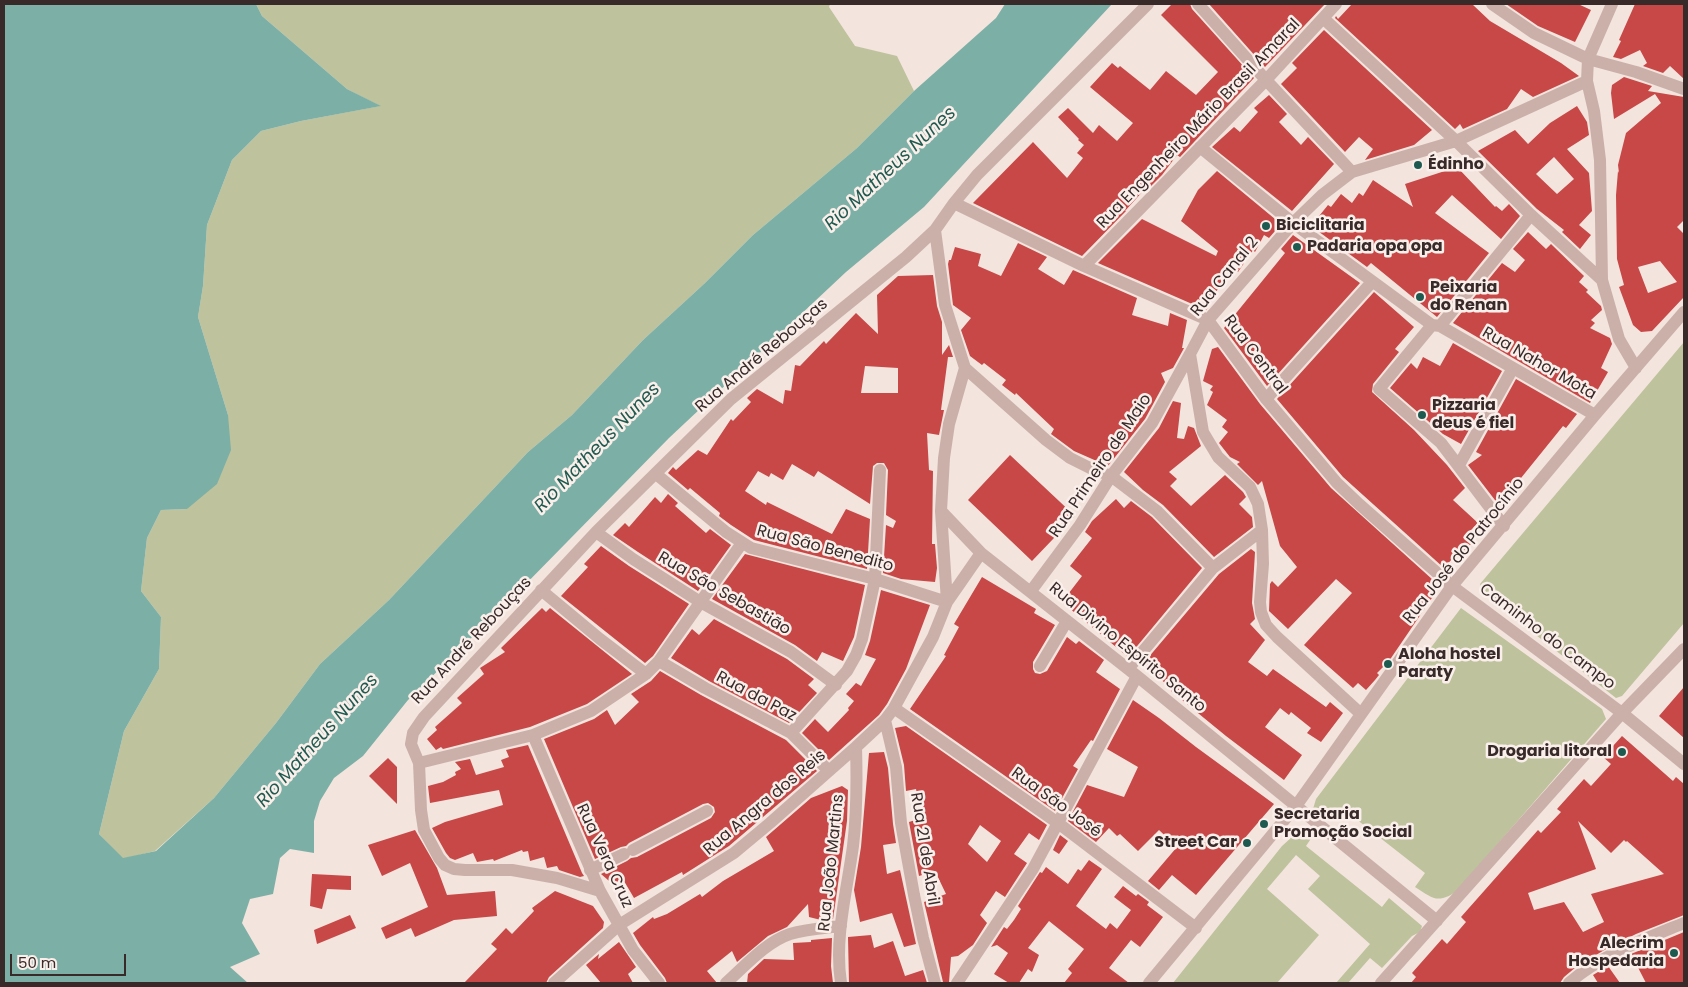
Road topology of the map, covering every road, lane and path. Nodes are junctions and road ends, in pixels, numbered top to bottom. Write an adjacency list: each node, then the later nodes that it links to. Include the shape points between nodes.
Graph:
1 (1148, 4): 14 (street, Rua André Rebouças)
2 (1198, 4): 8 (street)
3 (1336, 4): 6 (street, Rua Engenheiro Mário Brasil Amaral)
4 (1492, 4): 7 (street, via 1534,33)
5 (1612, 4): 7 (street)
6 (1323, 18): 8 (street, Rua Engenheiro Mário Brasil Amaral); 11 (street)
7 (1588, 59): 9 (street); 10 (street)
8 (1266, 80): 12 (street, Rua Engenheiro Mário Brasil Amaral); 13 (street)
9 (1587, 81): 11 (street, Rua Canal 2); 19 (street, via 1600,160)
10 (1684, 89)
11 (1456, 141): 13 (street, Rua Canal 2); 15 (street)
12 (1200, 147): 16 (street, Rua Nahor Mota); 18 (street, Rua Engenheiro Mário Brasil Amaral)
13 (1352, 172): 16 (street, Rua Canal 2)
14 (954, 203): 17 (street, Rua André Rebouças); 18 (street, Rua Central)
15 (1531, 215): 19 (street); 23 (street)
16 (1293, 223): 20 (street, Rua Nahor Mota); 22 (street, Rua Canal 2)
17 (935, 230): 25 (street, via 945,305); 32 (street, Rua André Rebouças, via 868,290 731,399)
18 (1084, 266): 22 (street, Rua Central)
19 (1602, 280): 27 (street, via 1619,338)
20 (1372, 282): 23 (street, Rua Nahor Mota); 28 (street)
21 (1684, 312): 27 (street, Rua José do Patrocínio)
22 (1208, 320): 24 (street, Rua Canal 2); 28 (street, Rua Central)
23 (1436, 326): 26 (street, Rua Nahor Mota); 30 (street, via 1379,390 1441,443)
24 (1190, 354): 33 (street, Rua Primeiro de Maio, via 1152,423); 36 (street, via 1203,432 1218,457 1250,487 1258,504)
25 (965, 368): 33 (street, via 1070,458); 34 (street, Rua Angra dos Reis, via 949,424)
26 (1513, 368): 29 (street, Rua Nahor Mota); 30 (street)
27 (1636, 368): 29 (street, Rua José do Patrocínio)
28 (1266, 399): 42 (street, Rua Central, via 1337,482 1384,528)
29 (1595, 415): 35 (street, Rua José do Patrocínio)
30 (1459, 465): 35 (street)
31 (880, 470): 41 (street)
32 (656, 474): 37 (street, Rua André Rebouças); 38 (street, Rua São Benedito)
33 (1111, 476): 40 (street, via 1157,511); 44 (street, Rua Primeiro de Maio, via 1080,525)
34 (941, 511): 39 (street, Rua Divino Espírito Santo); 45 (street, Rua Angra dos Reis)
35 (1504, 526): 42 (street, Rua José do Patrocínio)
36 (1262, 530): 40 (street); 56 (street, via 1260,612 1266,625)
37 (596, 532): 43 (street, Rua André Rebouças); 46 (street, Rua São Sebastião)
38 (742, 543): 41 (street, Rua São Benedito); 46 (street)
39 (981, 552): 44 (street, Rua Divino Espírito Santo); 45 (street, Rua Angra dos Reis)
40 (1213, 568): 51 (street)
41 (875, 579): 45 (street, Rua São Benedito); 53 (street, via 862,639 848,671)
42 (1452, 586): 55 (street, Caminho do Campo); 56 (street, Rua José do Patrocínio)
43 (540, 590): 52 (street); 61 (street, Rua André Rebouças, via 424,717 413,733 411,744)
44 (1031, 591): 47 (street, Rua Divino Espírito Santo)
45 (947, 602): 54 (street, Rua Angra dos Reis, via 933,637)
46 (702, 603): 49 (street); 53 (street, Rua São Sebastião, via 792,652)
47 (1067, 621): 50 (street); 51 (street, Rua Divino Espírito Santo)
48 (1684, 649): 55 (street)
49 (659, 661): 52 (street); 58 (street, Rua da Paz)
50 (1040, 666)
51 (1133, 672): 64 (street, Rua Divino Espírito Santo); 66 (street)
52 (646, 674): 59 (street, via 591,711)
53 (836, 685): 58 (street)
54 (894, 708): 57 (street, Rua Angra dos Reis); 66 (street, Rua São José)
55 (1622, 713): 62 (street, Caminho do Campo); 69 (street)
56 (1361, 714): 64 (street, Rua José do Patrocínio)
57 (885, 720): 60 (street, Rua Angra dos Reis); 79 (street, Rua 21 de Abril, via 896,767 901,823 922,938)
58 (791, 733): 63 (street, Rua da Paz)
59 (533, 735): 61 (street); 67 (street, Rua Vera Cruz)
60 (856, 747): 63 (street, Rua Angra dos Reis); 72 (street, Rua João Martins, via 856,817)
61 (419, 763): 68 (street, via 424,830 445,865 465,870 512,870 557,878)
62 (1684, 764)
63 (830, 771): 71 (street, Rua Angra dos Reis, via 734,854)
64 (1296, 806): 69 (street, Rua Divino Espírito Santo); 73 (street, Rua José do Patrocínio)
65 (708, 812): 67 (street)
66 (1058, 823): 73 (street, Rua São José); 74 (street, via 1033,869)
67 (590, 870): 68 (street, Rua Vera Cruz)
68 (600, 891): 71 (street, Rua Vera Cruz)
69 (1437, 921): 81 (street)
70 (1684, 923): 82 (street, via 1616,953)
71 (619, 925): 75 (street, Rua Angra dos Reis); 76 (street, Rua Vera Cruz, via 633,950)
72 (840, 926): 77 (street, via 799,931 778,939); 78 (street, Rua João Martins)
73 (1196, 928): 80 (street, Rua José do Patrocínio)
74 (959, 980)
75 (554, 983)
76 (659, 983)
77 (726, 983)
78 (841, 983)
79 (935, 983)
80 (1149, 983)
81 (1381, 983)
82 (1569, 983)

